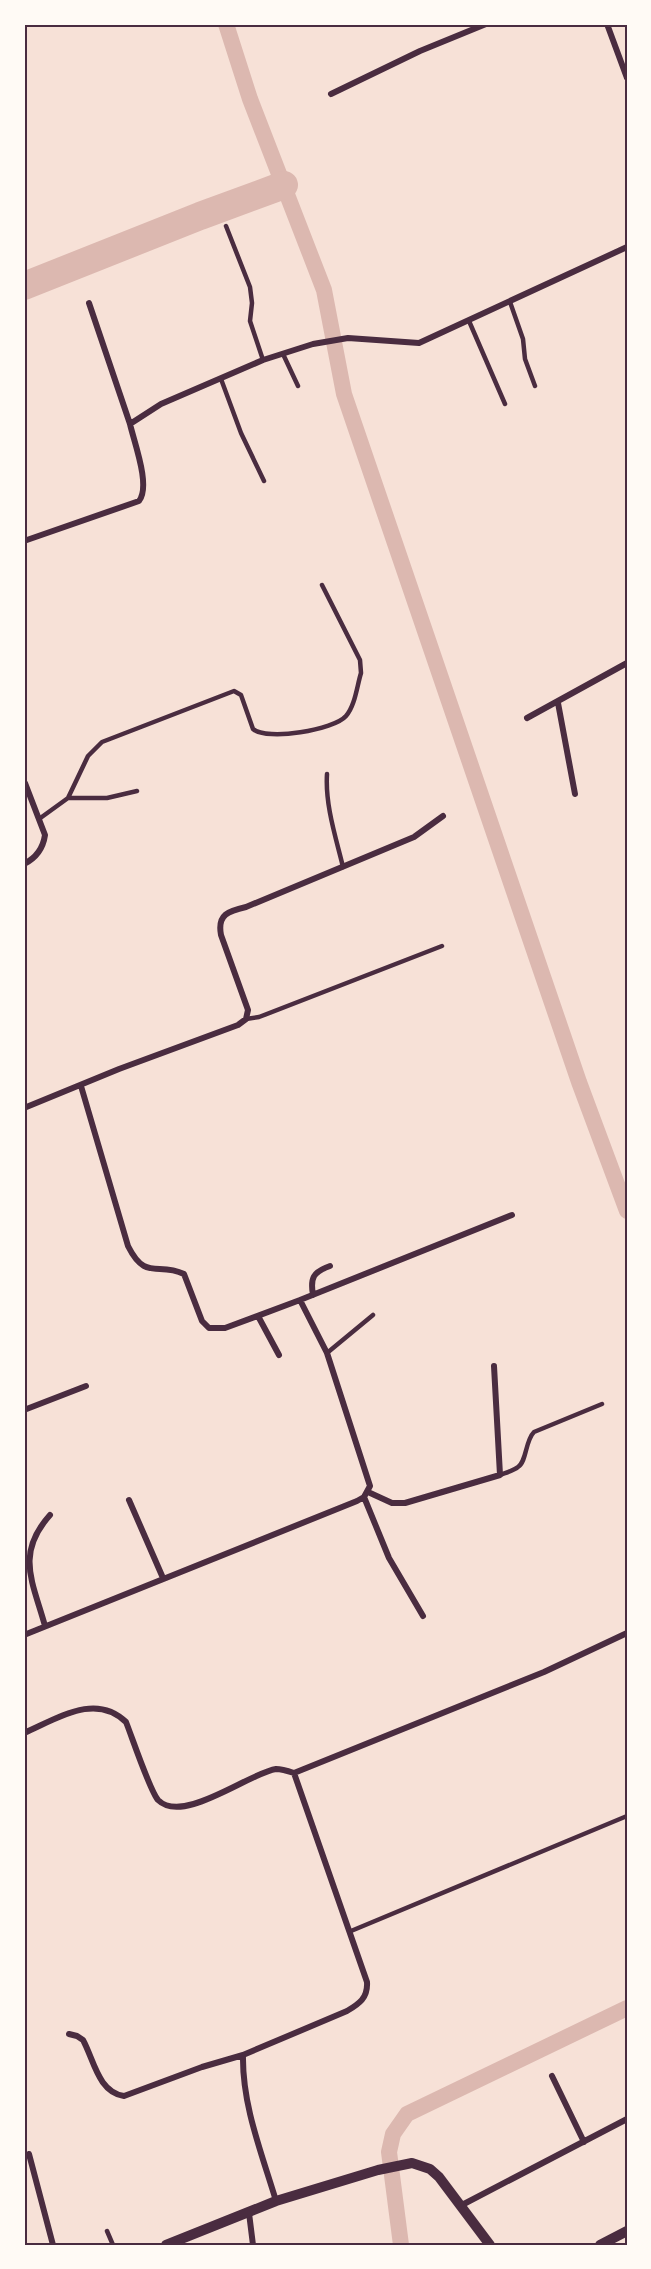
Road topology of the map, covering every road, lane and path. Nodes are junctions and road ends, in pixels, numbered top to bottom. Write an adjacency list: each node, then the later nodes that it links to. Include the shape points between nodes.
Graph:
1 (486, 24): 4 (street)
2 (607, 24): 3 (street)
3 (627, 78)
4 (331, 94)
5 (226, 226): 11 (lane, via 250,287 250,321)
6 (627, 247): 7 (street)
7 (510, 302): 9 (street); 14 (lane)
8 (89, 303): 16 (street)
9 (469, 321): 10 (street, via 420,343 348,338); 15 (lane)
10 (283, 354): 11 (street); 13 (lane)
11 (263, 360): 12 (street)
12 (221, 379): 16 (street, via 161,404); 17 (lane)
13 (298, 386)
14 (536, 386)
15 (505, 404)
16 (130, 424): 18 (street, via 144,484 139,501)
17 (264, 481)
18 (24, 541)
19 (322, 585): 27 (lane, via 360,660 361,673 345,718 286,734 263,734 253,729 241,695 234,691 102,742 88,756)
20 (627, 663): 21 (street)
21 (558, 702): 22 (street); 26 (street)
22 (527, 718)
23 (327, 774): 31 (lane)
24 (25, 783): 29 (street)
25 (137, 790): 27 (lane, via 107,798)
26 (575, 794)
27 (68, 798): 29 (lane)
28 (442, 816): 31 (street, via 414,837)
29 (39, 819): 30 (street, via 44,843 32,860)
30 (24, 864)
31 (343, 867): 33 (street, via 229,911 223,917 221,935 248,1010)
32 (442, 946): 33 (lane, via 259,1017)
33 (246, 1018): 34 (street)
34 (81, 1086): 35 (street); 41 (street, via 135,1260 157,1270 184,1274 202,1321 209,1328 225,1328)
35 (24, 1108)
36 (512, 1215): 38 (street)
37 (330, 1266): 38 (street, via 314,1274)
38 (313, 1295): 39 (street)
39 (300, 1300): 41 (street); 42 (street)
40 (374, 1315): 42 (lane)
41 (258, 1316): 43 (street)
42 (327, 1353): 49 (street, via 369,1481)
43 (279, 1355)
44 (494, 1366): 48 (street)
45 (86, 1386): 47 (street)
46 (602, 1404): 48 (lane, via 534,1432 522,1464)
47 (24, 1410)
48 (500, 1475): 49 (street, via 405,1503)
49 (366, 1494): 52 (street); 53 (street, via 389,1558)
50 (129, 1500): 52 (street)
51 (50, 1515): 54 (street, via 32,1540 28,1563)
52 (163, 1578): 54 (street)
53 (423, 1616)
54 (45, 1626): 56 (street)
55 (627, 1633): 58 (street, via 544,1672)
56 (24, 1635)
57 (24, 1733): 58 (street, via 80,1709 117,1713 126,1722 156,1798 175,1807 202,1801 274,1769)
58 (294, 1773): 60 (street)
59 (627, 1816): 60 (lane)
60 (351, 1931): 62 (street, via 367,1982 366,1996 346,2011)
61 (69, 2034): 62 (street, via 83,2040 100,2080 117,2095 124,2096)
62 (243, 2055): 67 (street, via 246,2098)
63 (552, 2076): 65 (street)
64 (627, 2119): 65 (street)
65 (584, 2142): 68 (street)
66 (29, 2154): 72 (street)
67 (276, 2201): 68 (street, via 412,2163 439,2177); 69 (street)
68 (460, 2206): 76 (street)
69 (249, 2213): 74 (street); 75 (street)
70 (107, 2231): 73 (lane)
71 (627, 2231): 77 (street)
72 (53, 2245)
73 (113, 2245)
74 (166, 2245)
75 (253, 2245)
76 (490, 2245)
77 (600, 2245)

